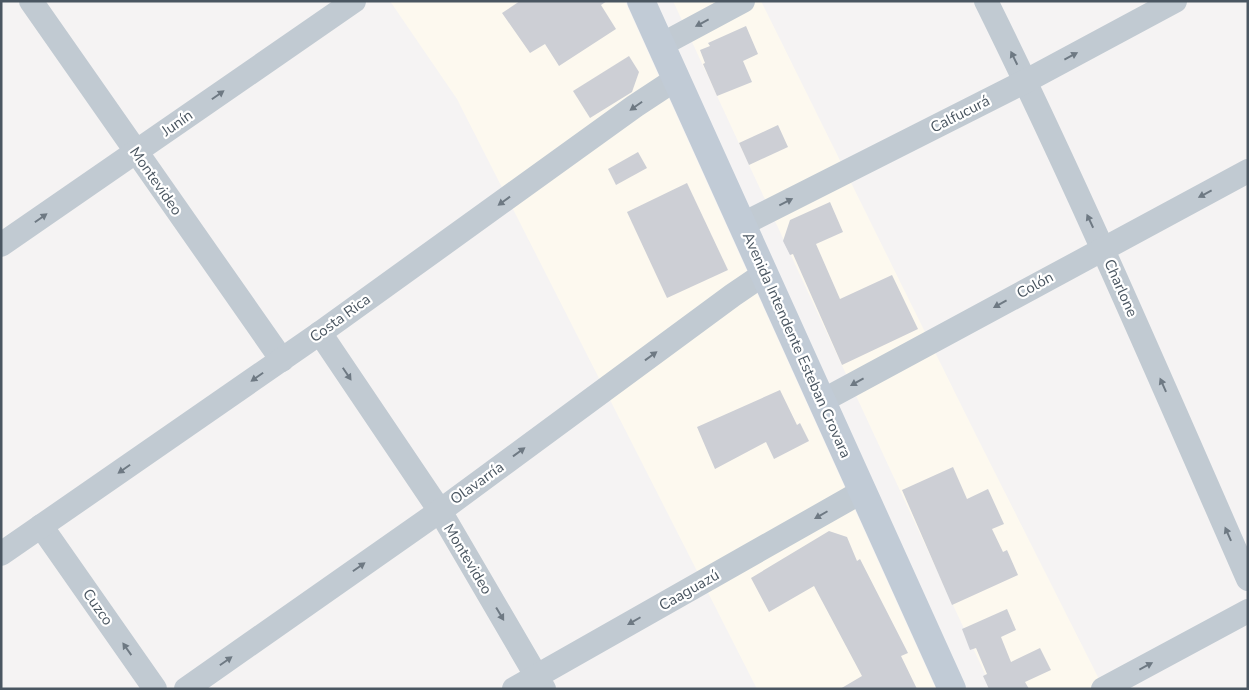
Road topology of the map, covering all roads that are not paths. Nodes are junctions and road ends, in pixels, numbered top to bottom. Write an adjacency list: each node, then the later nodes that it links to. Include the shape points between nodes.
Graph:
1 (31, 1): 10 (street, Montevideo)
2 (354, 1): 10 (street, Junín, one-way to 2)
3 (641, 1): 7 (main road, Avenida Intendente Esteban Crovara)
4 (743, 1): 7 (street, one-way to 7)
5 (986, 1): 9 (street, Charlone, one-way to 5)
6 (1175, 1): 9 (street, Calfucurá, one-way to 6)
7 (661, 45): 8 (main road, Avenida Intendente Esteban Crovara)
8 (676, 79): 12 (main road, Avenida Intendente Esteban Crovara); 16 (street, Costa Rica, one-way to 16)
9 (1026, 81): 12 (street, Calfucurá, one-way to 9); 14 (street, Charlone, one-way to 9)
10 (136, 152): 13 (street, Junín, one-way to 10); 17 (street, Montevideo)
11 (1248, 171): 14 (street, Colón, one-way to 14)
12 (743, 224): 15 (main road, Avenida Intendente Esteban Crovara)
13 (1, 245)
14 (1103, 248): 18 (street, Colón, one-way to 18); 23 (street, Charlone, one-way to 14)
15 (764, 274): 18 (main road, Avenida Intendente Esteban Crovara); 20 (street, Olavarría, one-way to 15)
16 (320, 333): 17 (street, Costa Rica); 20 (street, Montevideo, one-way to 20)
17 (282, 360): 21 (street, Costa Rica, one-way to 21)
18 (822, 401): 19 (main road, Avenida Intendente Esteban Crovara)
19 (863, 491): 25 (street, Caaguazú, one-way to 25); 29 (main road, Avenida Intendente Esteban Crovara)
20 (440, 511): 25 (street, Montevideo, one-way to 25); 27 (street, Olavarría, one-way to 20)
21 (41, 526): 22 (street, Costa Rica); 26 (street, Cuzco, one-way to 21)
22 (1, 554)
23 (1248, 579)
24 (1248, 611): 30 (street, one-way to 24)
25 (541, 682): 28 (street, Caaguazú)
26 (155, 689)
27 (186, 689)
28 (514, 689)
29 (952, 689)
30 (1104, 689)

